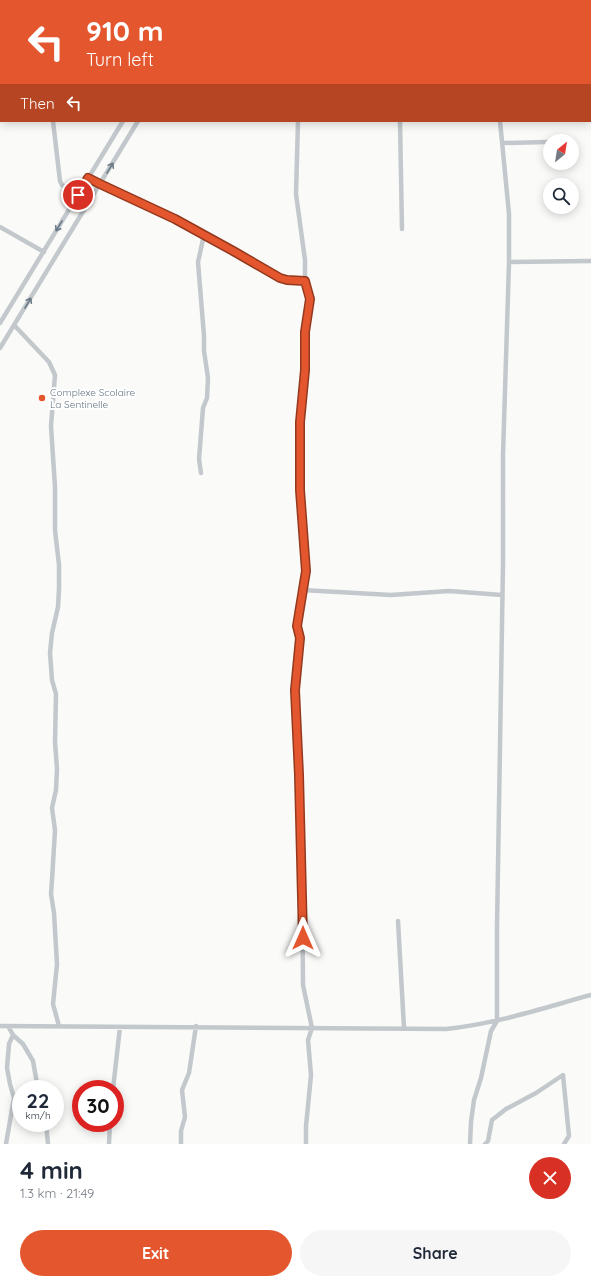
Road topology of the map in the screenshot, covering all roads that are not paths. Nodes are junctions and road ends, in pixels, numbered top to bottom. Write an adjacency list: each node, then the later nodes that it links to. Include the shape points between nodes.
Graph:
1 (53, 122): 11 (street, via 60,181)
2 (122, 122): 9 (street)
3 (137, 122): 10 (street, one-way to 3)
4 (298, 122): 18 (street, via 296,194 305,260)
5 (400, 122): 13 (street)
6 (500, 122): 8 (street)
7 (543, 142): 8 (street)
8 (503, 143): 16 (street, via 509,214)
9 (88, 178): 10 (street); 11 (street)
10 (100, 184): 14 (street); 20 (street, one-way to 10)
11 (78, 195): 15 (street, one-way to 15)
12 (0, 227): 15 (street)
13 (402, 229)
14 (204, 235): 18 (street, via 280,278); 22 (street, via 198,262 208,378 199,459)
15 (44, 252): 19 (street)
16 (509, 262): 17 (street); 24 (street)
17 (591, 262)
18 (305, 281): 23 (street, via 310,299 305,332 305,370 300,422 300,490 306,571)
19 (0, 324)
20 (14, 326): 21 (street); 30 (street, via 49,362 55,375 51,426 59,589 50,653 56,694 57,769 52,808 54,830 50,894 54,913 57,964 53,1004)
21 (0, 348)
22 (201, 473)
23 (302, 590): 24 (street, via 391,595 449,591); 33 (street, via 297,626 300,638 295,705 299,753 303,985)
24 (502, 595): 27 (street)
25 (398, 921): 34 (street)
26 (591, 995): 27 (street)
27 (497, 1021): 34 (street, via 446,1028); 45 (street, via 491,1031 474,1100)
28 (0, 1026): 29 (street)
29 (8, 1026): 30 (street); 35 (street)
30 (58, 1026): 32 (street)
31 (196, 1026): 32 (street); 33 (street); 43 (street, via 191,1066 182,1090 185,1117)
32 (120, 1027): 37 (street)
33 (312, 1028): 34 (street); 44 (street, via 308,1040 311,1075)
34 (404, 1028)
35 (13, 1036): 36 (street, via 23,1044 33,1061); 40 (street, via 9,1044 7,1068 14,1098)
36 (36, 1080)
37 (114, 1080)
38 (47, 1132): 41 (street)
39 (110, 1132): 42 (street)
40 (6, 1144)
41 (48, 1144)
42 (109, 1144)
43 (181, 1144)
44 (306, 1144)
45 (470, 1144)
46 (485, 1144): 47 (street, via 488,1141 492,1120 563,1075 569,1136)
47 (564, 1144)

